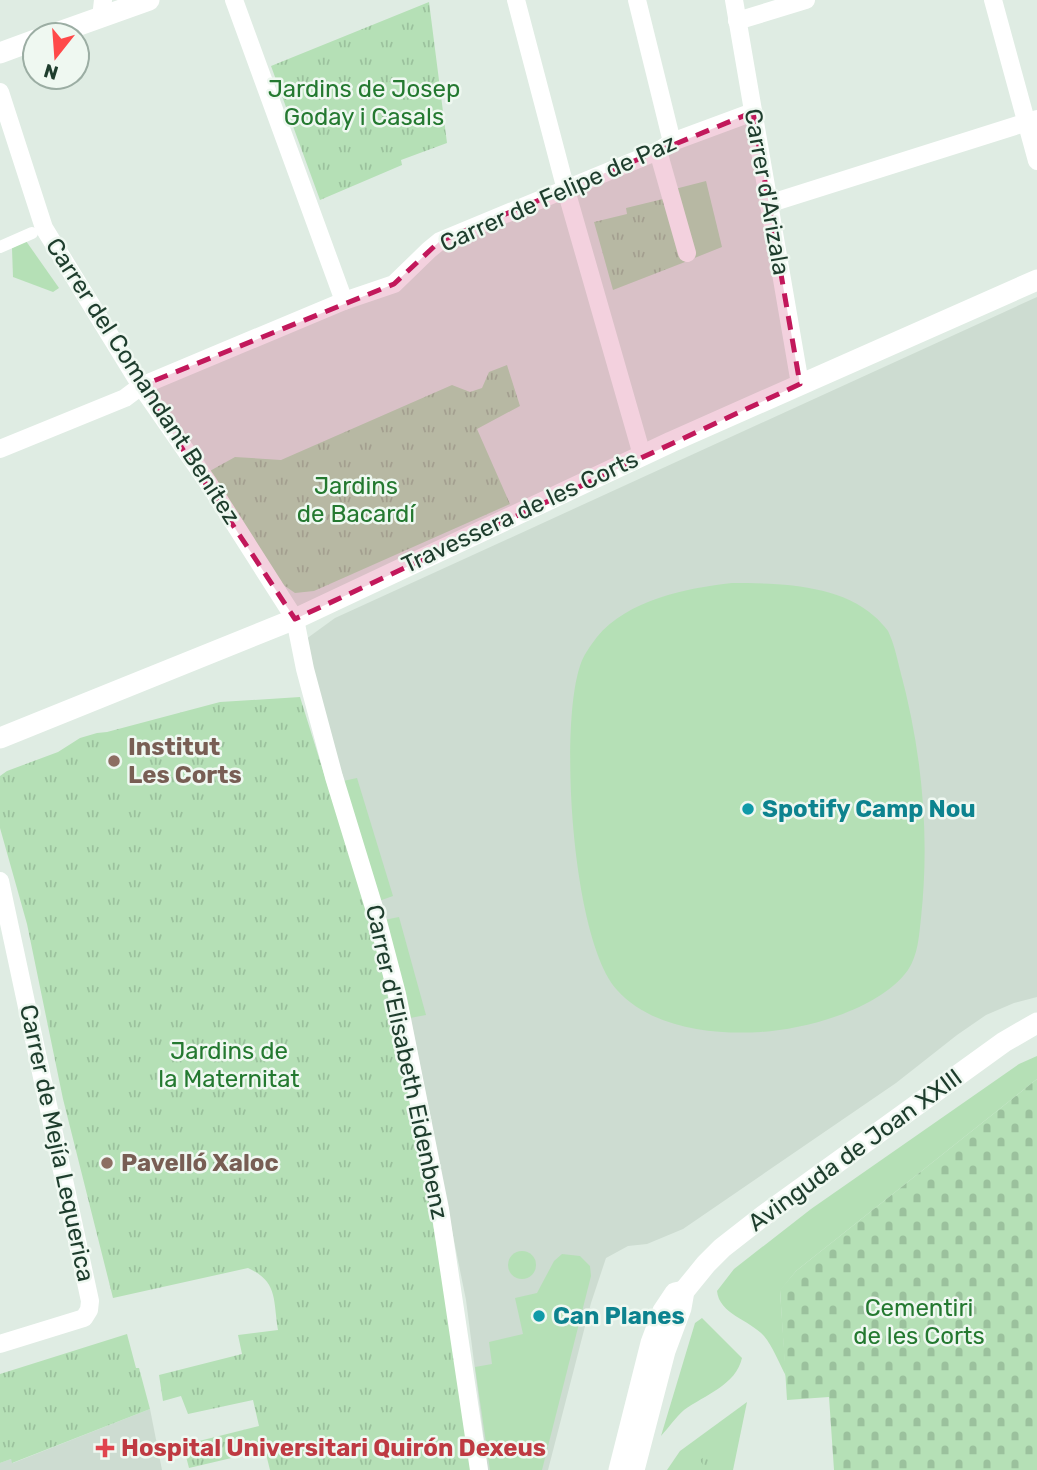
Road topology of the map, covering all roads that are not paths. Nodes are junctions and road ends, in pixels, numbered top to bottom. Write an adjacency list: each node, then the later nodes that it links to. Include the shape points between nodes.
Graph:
1 (149, 0): 8 (main road)
2 (234, 0): 24 (street)
3 (516, 0): 18 (street)
4 (636, 0): 16 (street)
5 (733, 0): 10 (street, Carrer d'Arizala)
6 (806, 0): 10 (street)
7 (993, 0): 15 (street)
8 (102, 9): 9 (main road)
9 (78, 21)
10 (737, 21): 14 (street, Carrer d'Arizala)
11 (21, 45): 12 (main road)
12 (0, 52)
13 (0, 92): 26 (street, Carrer del Comandant Benítez, via 44,228)
14 (752, 111): 16 (street, Carrer de Felipe de Paz); 19 (street, Carrer d'Arizala)
15 (1032, 120): 17 (street); 19 (street)
16 (665, 146): 18 (street, Carrer de Felipe de Paz); 22 (street)
17 (1037, 161)
18 (566, 190): 24 (street, Carrer de Felipe de Paz, via 440,241 394,285); 28 (street)
19 (768, 204): 25 (street, Carrer d'Arizala)
20 (32, 233): 21 (street)
21 (0, 247)
22 (687, 253)
23 (1037, 281): 25 (main road, Travessera de les Corts)
24 (344, 301): 26 (street, Carrer de Felipe de Paz)
25 (800, 384): 28 (main road, Travessera de les Corts)
26 (141, 386): 27 (street, Carrer de Felipe de Paz, via 125,398); 29 (street, Carrer del Comandant Benítez)
27 (0, 449)
28 (642, 455): 29 (main road, Travessera de les Corts)
29 (295, 619): 30 (main road, Travessera de les Corts); 35 (street, Carrer d'Elisabeth Eidenbenz, via 397,994 440,1209)
30 (0, 738)
31 (0, 881): 34 (street, Carrer de Mejía Lequerica, via 90,1301 84,1318)
32 (1037, 1023): 33 (main road, Avinguda de Joan XXIII, via 1004,1042 738,1234)
33 (684, 1291): 36 (main road, Avinguda de Joan XXIII, via 675,1293 663,1311 651,1343); 37 (main road, Avinguda de Joan XXIII)
34 (0, 1344)
35 (479, 1470)
36 (619, 1470)
37 (634, 1470)

